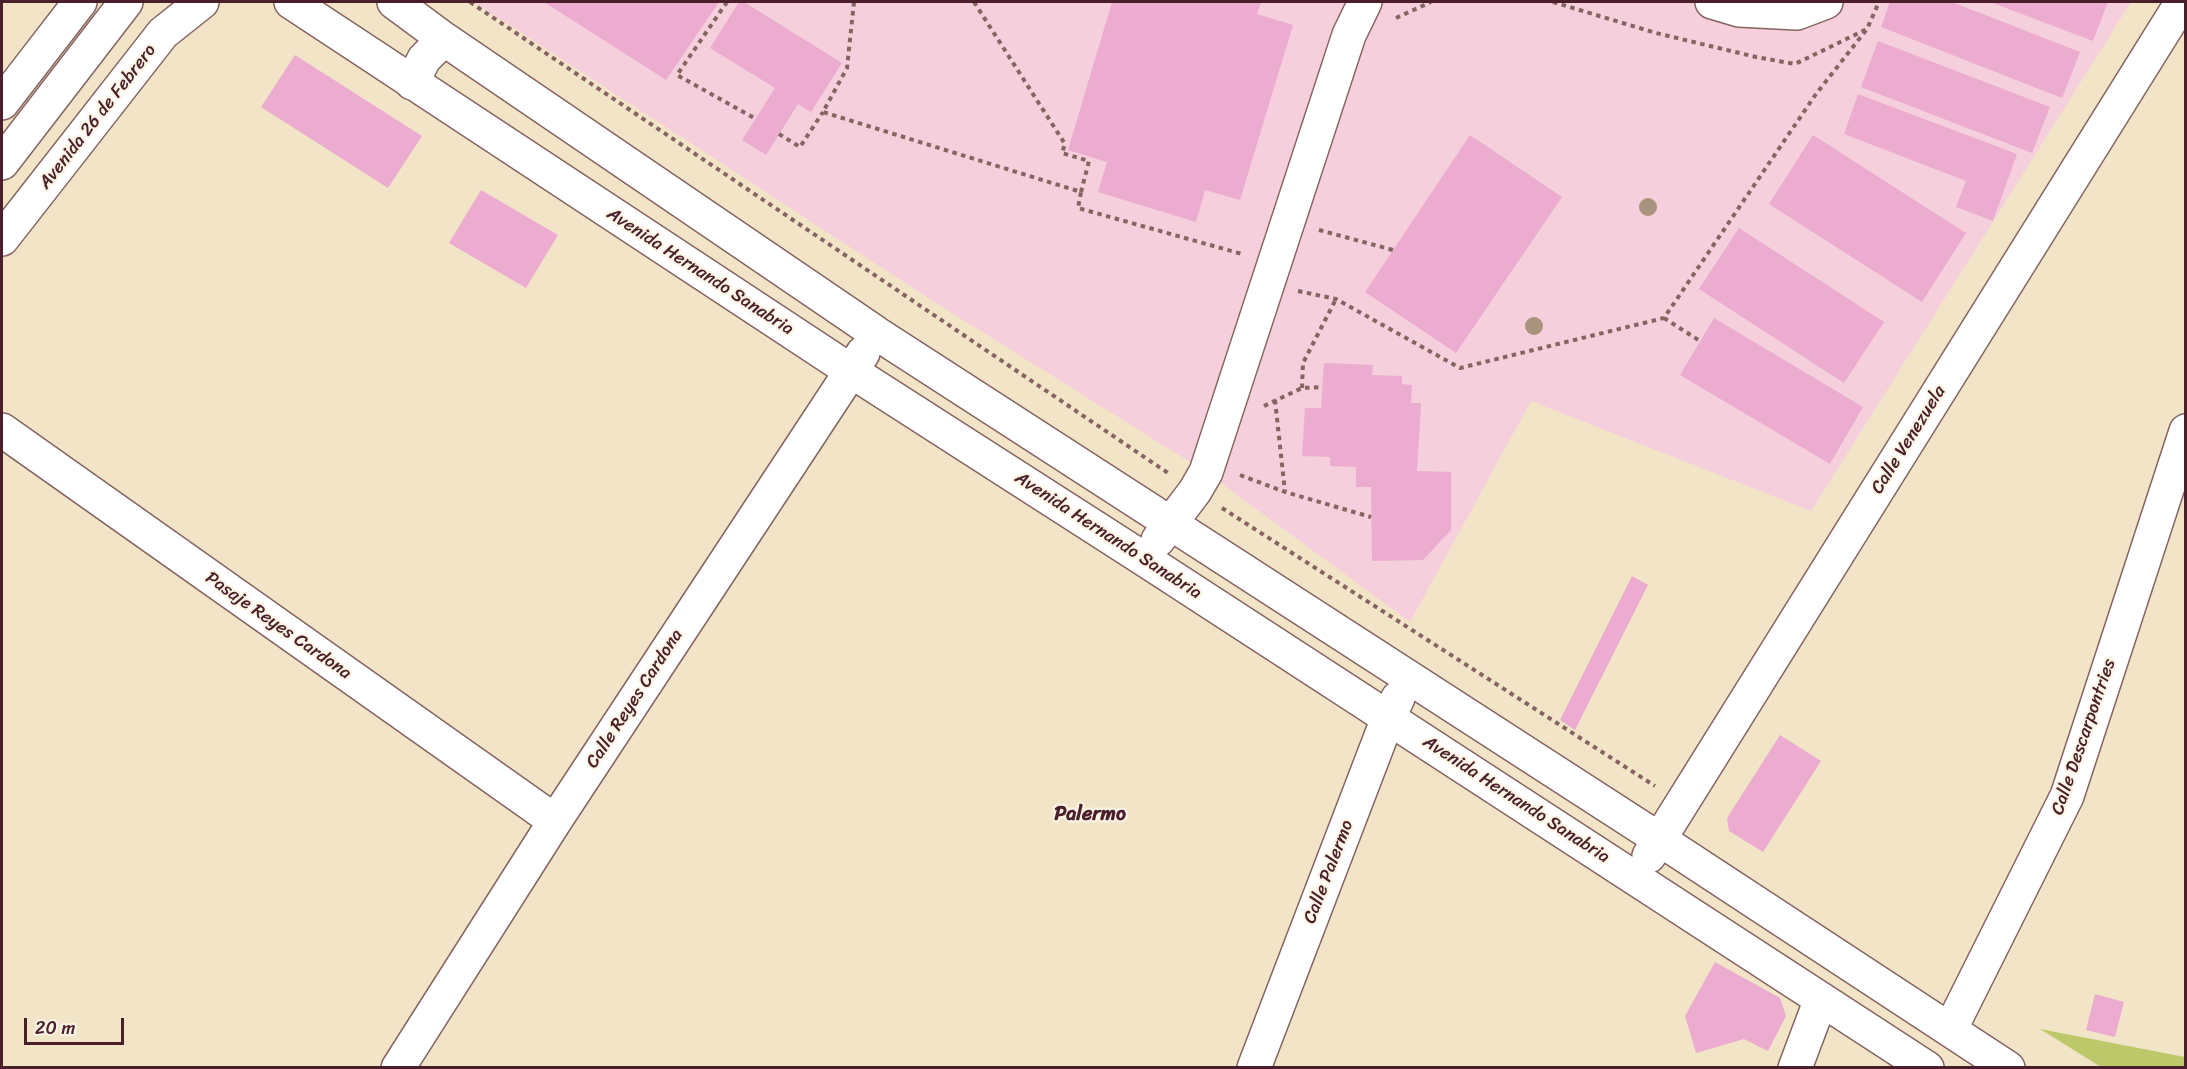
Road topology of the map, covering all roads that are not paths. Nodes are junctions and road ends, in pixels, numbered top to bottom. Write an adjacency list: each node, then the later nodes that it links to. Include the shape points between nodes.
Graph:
1 (80, 2): 12 (street)
2 (126, 2): 13 (street)
3 (202, 2): 14 (street, Avenida 26 de Febrero, via 163,33)
4 (291, 2): 11 (street, Avenida Hernando Sanabria)
5 (394, 2): 10 (street)
6 (1365, 2): 19 (street, via 1349,35 1206,472)
7 (1712, 2): 8 (street, via 1739,10 1797,13)
8 (1826, 2)
9 (2182, 2): 26 (street, Calle Venezuela)
10 (444, 39): 11 (street, via 424,59); 15 (street)
11 (412, 83): 16 (street, Avenida Hernando Sanabria)
12 (2, 103)
13 (2, 162)
14 (2, 239)
15 (876, 333): 16 (street, Calle Reyes Cardona); 19 (street)
16 (851, 371): 20 (street, Avenida Hernando Sanabria); 25 (street, Calle Reyes Cardona)
17 (2, 430): 25 (street, Pasaje Reyes Cardona)
18 (2186, 431): 31 (street, Calle Descarpontries, via 2067,796)
19 (1171, 524): 20 (street); 21 (street)
20 (1144, 559): 22 (street, Avenida Hernando Sanabria)
21 (1408, 677): 22 (street, Calle Palermo); 23 (street)
22 (1388, 718): 24 (street, Avenida Hernando Sanabria); 33 (street, Calle Palermo)
23 (1570, 782): 24 (street, via 1564,804); 26 (street)
24 (1547, 820): 27 (street, Avenida Hernando Sanabria)
25 (555, 821): 32 (street, Calle Reyes Cardona)
26 (1659, 838): 27 (street, Calle Venezuela); 28 (street)
27 (1636, 879): 29 (street, Avenida Hernando Sanabria)
28 (1763, 906): 29 (street, via 1749,918); 31 (street)
29 (1740, 946): 30 (street, Avenida Hernando Sanabria)
30 (1821, 999): 34 (street); 35 (street, Avenida Hernando Sanabria)
31 (1950, 1030): 36 (street)
32 (398, 1068)
33 (1254, 1068)
34 (1794, 1068)
35 (1927, 1068)
36 (2008, 1068)

